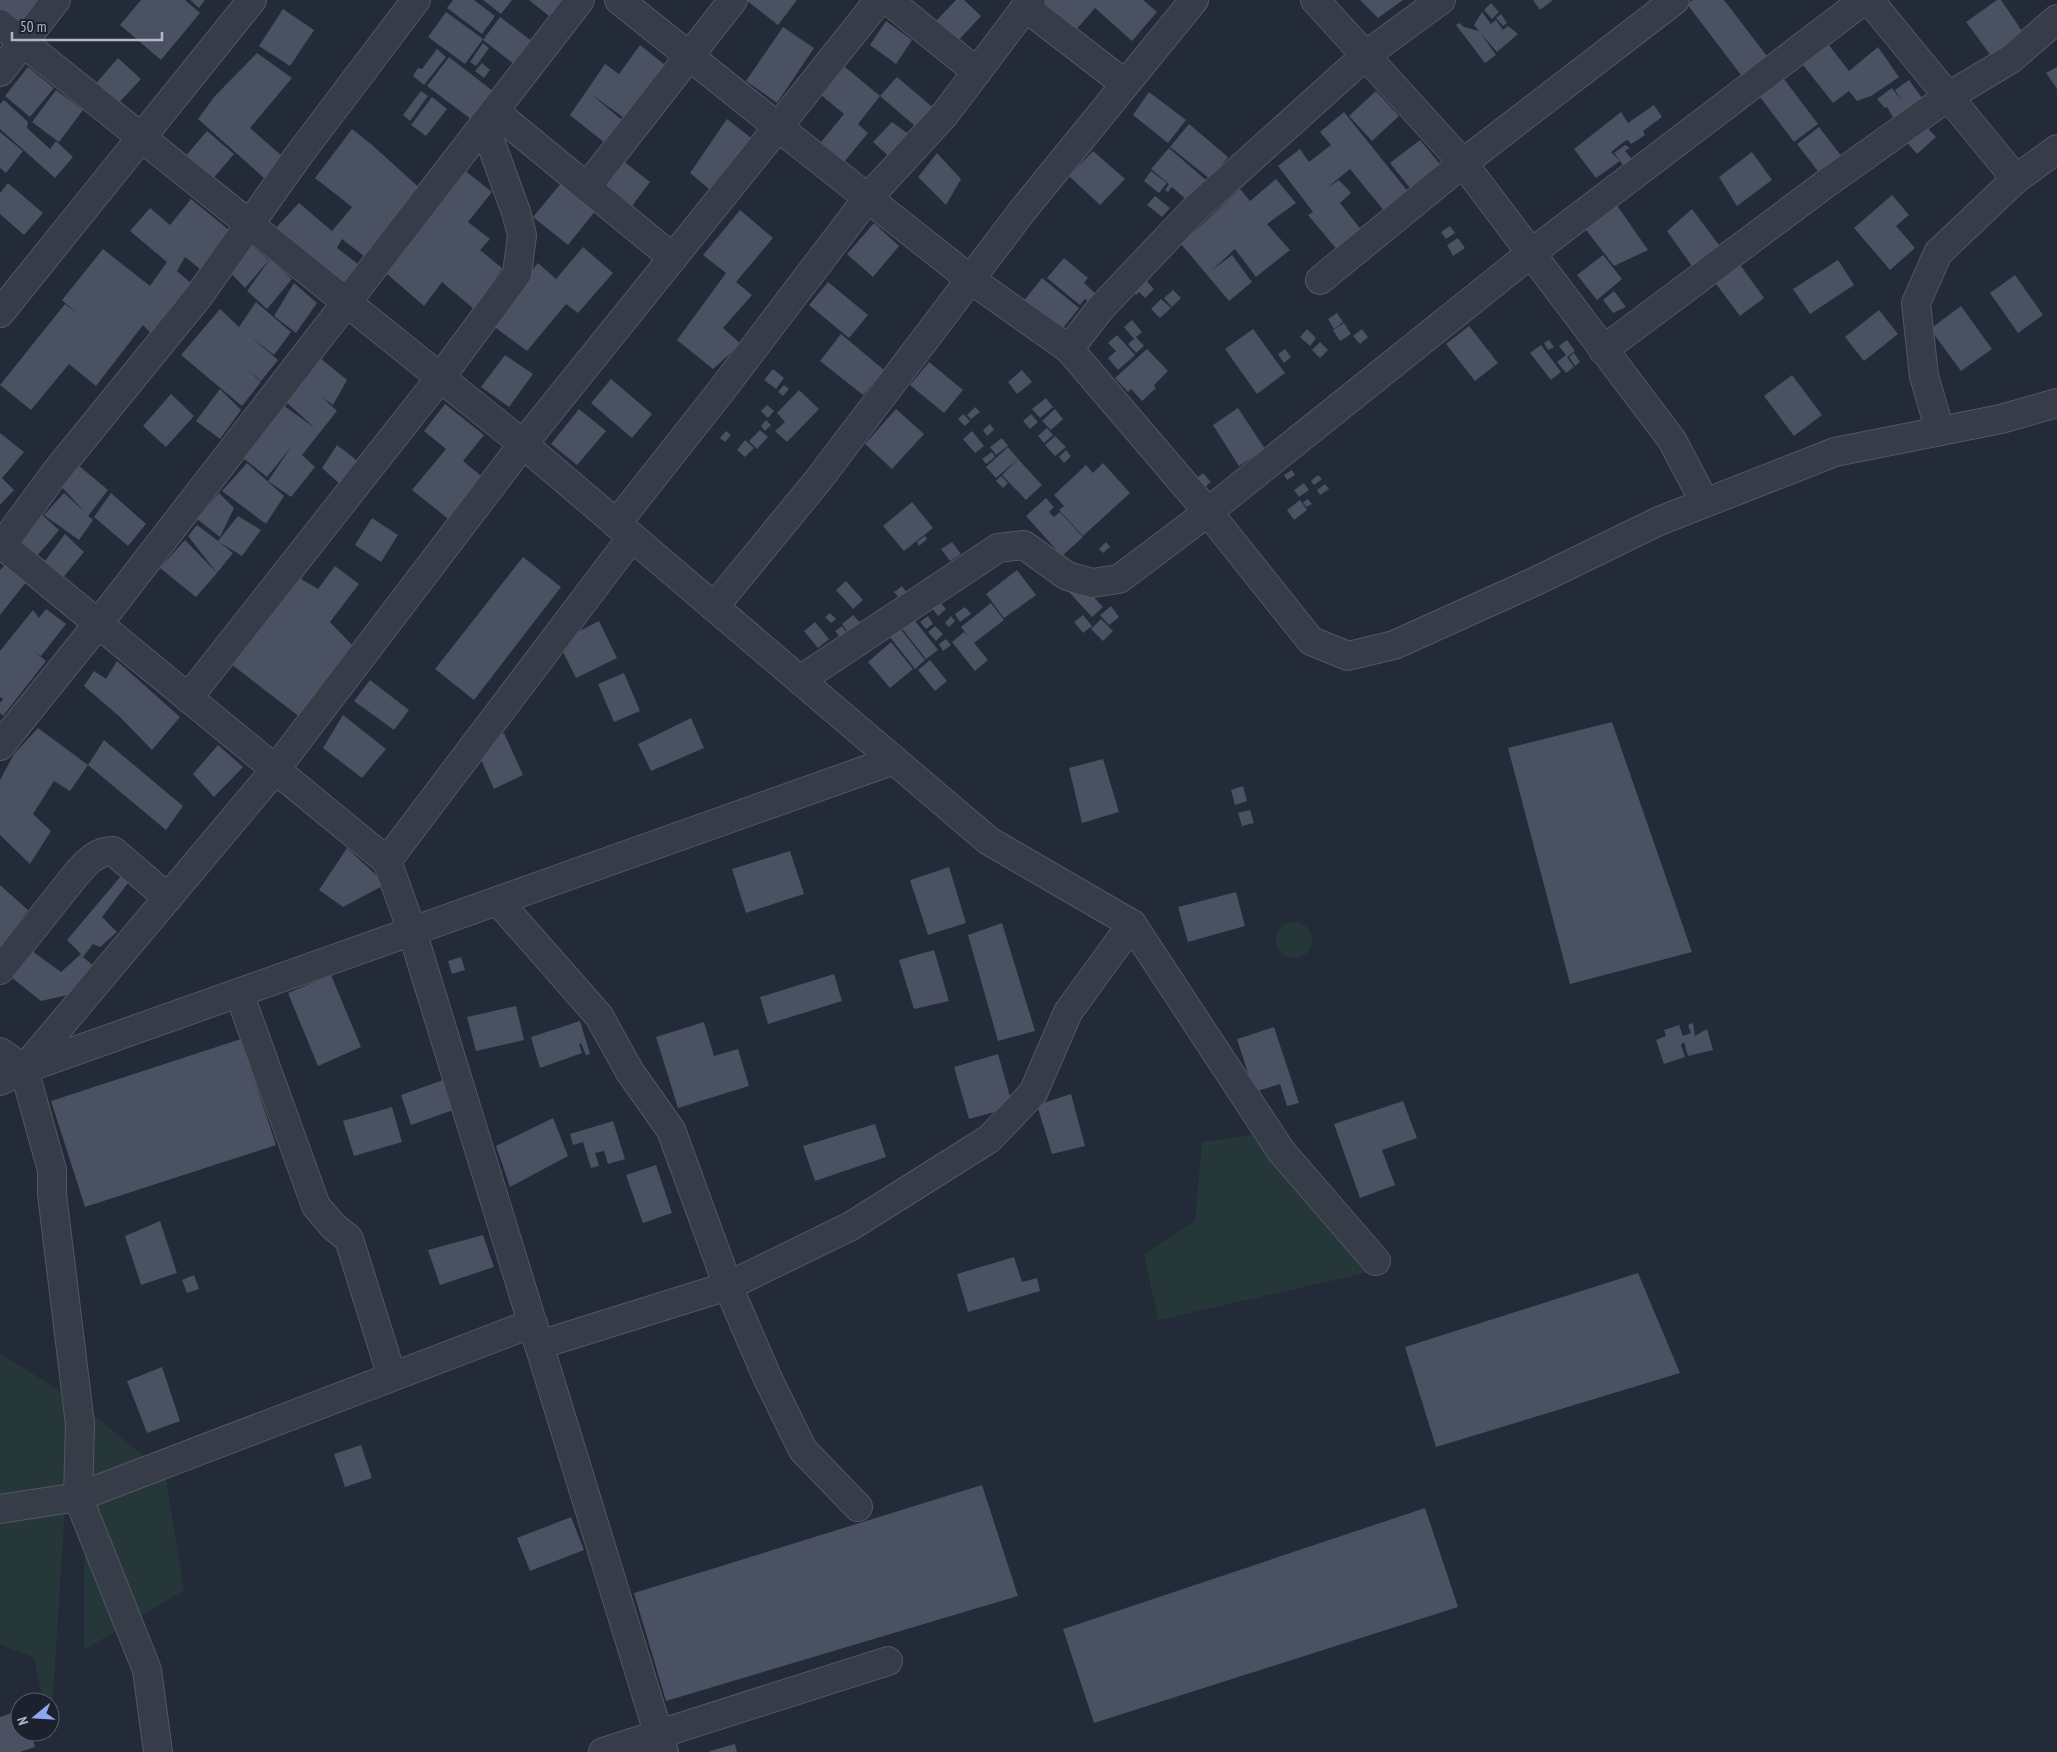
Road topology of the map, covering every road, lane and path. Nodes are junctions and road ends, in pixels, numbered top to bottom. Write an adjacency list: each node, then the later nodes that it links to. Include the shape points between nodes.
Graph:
1 (56, 0): 18 (street)
2 (252, 0): 27 (street)
3 (416, 0): 33 (street)
4 (580, 0): 25 (street)
5 (619, 0): 20 (street)
6 (733, 0): 20 (street)
7 (879, 0): 26 (street)
8 (888, 0): 22 (street)
9 (1194, 0): 23 (street)
10 (1441, 0): 19 (street)
11 (1675, 0): 29 (street)
12 (1864, 0): 34 (street)
13 (1869, 0): 24 (street)
14 (1321, 2): 19 (street)
15 (1028, 4): 22 (street); 23 (street)
16 (2057, 19): 24 (street, via 2011,59)
17 (0, 24): 18 (street)
18 (22, 42): 21 (street); 27 (street)
19 (1366, 55): 29 (street); 40 (street, via 1194,210 1100,309)
20 (691, 57): 26 (street); 31 (street)
21 (0, 72)
22 (977, 72): 32 (street, via 945,114)
23 (1124, 84): 36 (street)
24 (1949, 96): 30 (street); 41 (street)
25 (489, 117): 31 (street); 38 (street); 42 (street, via 522,236 517,274)
26 (778, 127): 32 (street); 35 (street)
27 (141, 138): 33 (street); 39 (street)
28 (2057, 149): 30 (street)
29 (1462, 163): 34 (street); 37 (street)
30 (2016, 179): 44 (street, via 1938,253 1916,303 1924,376)
31 (587, 187): 35 (street)
32 (867, 199): 36 (street); 48 (street, via 721,391)
33 (248, 224): 38 (street); 49 (street, via 198,297 55,472)
34 (1530, 254): 41 (street); 47 (street)
35 (673, 258): 45 (street)
36 (970, 279): 40 (street); 50 (street, via 819,479)
37 (1320, 280)
38 (346, 302): 42 (street); 51 (street)
39 (0, 313)
40 (1069, 349): 47 (street)
41 (1603, 350): 46 (street, via 1672,440)
42 (440, 378): 45 (street); 53 (street)
43 (2057, 403): 44 (street, via 2001,419)
44 (1940, 431): 46 (street, via 1835,452)
45 (523, 444): 48 (street); 56 (street)
46 (1706, 503): 47 (street, via 1659,521 1394,645 1348,656 1311,642)
47 (1208, 512): 52 (street, via 1118,580 1092,583 1067,576 1024,545 998,548)
48 (624, 530): 50 (street); 57 (street)
49 (1, 545): 51 (street)
50 (714, 607): 52 (street)
51 (98, 624): 53 (street); 54 (street)
52 (800, 680): 55 (street)
53 (188, 698): 56 (street)
54 (0, 746)
55 (894, 760): 59 (street); 60 (street, via 989,840)
56 (275, 770): 57 (street); 58 (street)
57 (387, 861): 61 (street)
58 (168, 898): 62 (street, via 113,851 104,851 90,859 78,872); 65 (street)
59 (498, 901): 61 (street); 68 (street, via 599,1016 630,1072 671,1130)
60 (1132, 924): 67 (street, via 1281,1152); 68 (street, via 1068,1012 1033,1093 989,1138 851,1226)
61 (412, 931): 63 (street); 69 (street)
62 (0, 970)
63 (239, 993): 65 (street); 70 (street, via 316,1206 349,1239)
64 (0, 1052): 65 (street)
65 (24, 1070): 66 (street); 71 (street, via 52,1170 52,1194 80,1424)
66 (0, 1081)
67 (1376, 1261)
68 (728, 1286): 69 (street); 72 (street, via 803,1450)
69 (536, 1334): 70 (street); 75 (street)
70 (392, 1377): 71 (street)
71 (78, 1497): 73 (street); 76 (street, via 147,1670)
72 (858, 1507)
73 (0, 1509)
74 (888, 1661): 75 (street)
75 (662, 1743): 77 (street)
76 (158, 1752)
77 (603, 1752)

